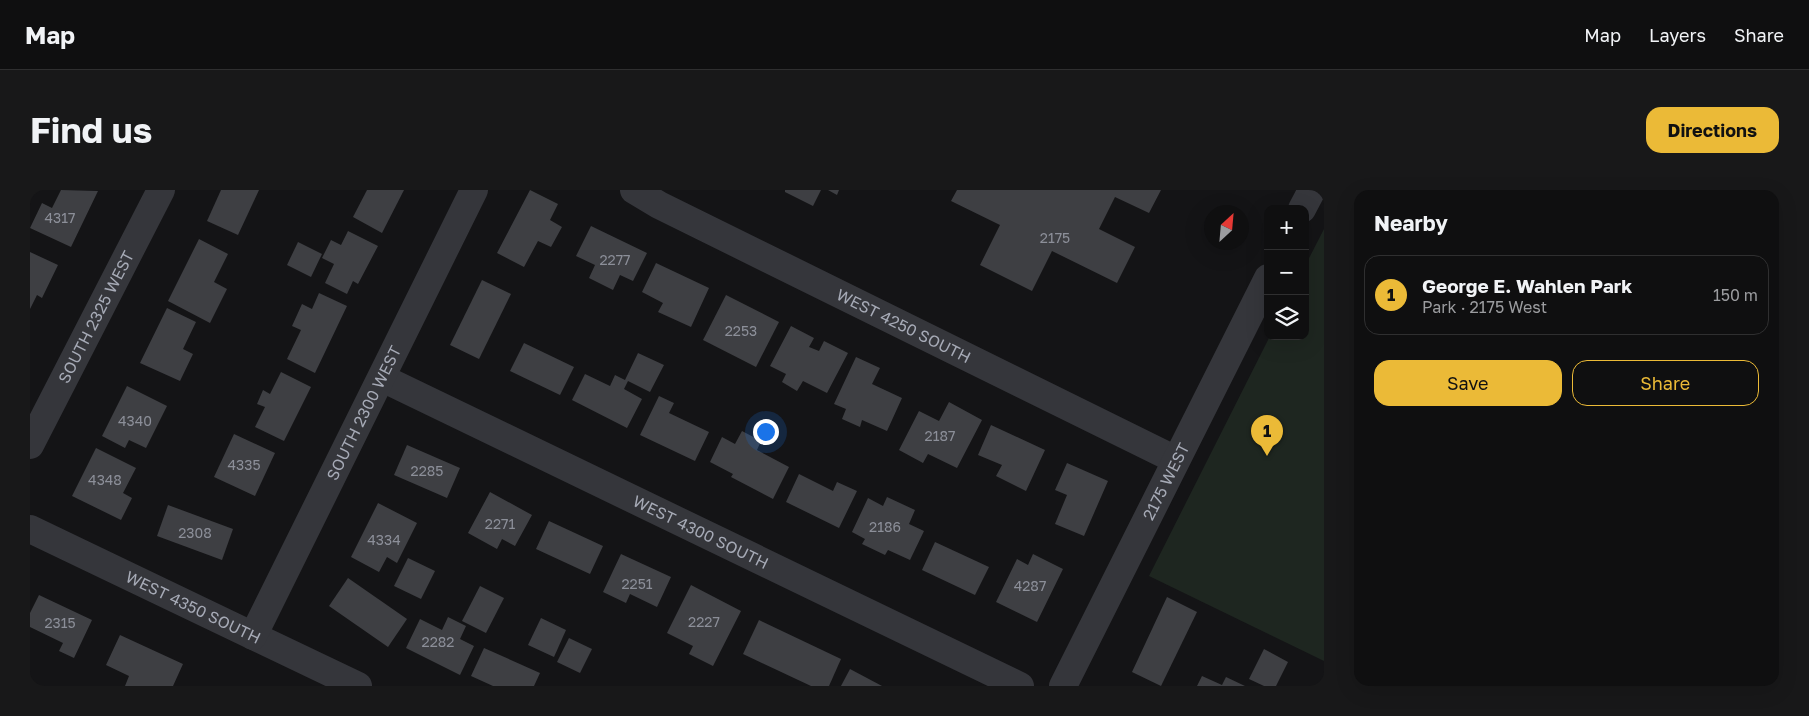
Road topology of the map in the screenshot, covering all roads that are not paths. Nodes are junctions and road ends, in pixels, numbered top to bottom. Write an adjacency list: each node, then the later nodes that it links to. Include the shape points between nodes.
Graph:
1 (161, 190): 9 (street, SOUTH 2325 WEST)
2 (474, 190): 8 (street, SOUTH 2300 WEST)
3 (634, 190): 5 (street, WEST 4250 SOUTH)
4 (1312, 190): 6 (street)
5 (663, 197): 10 (street, WEST 4250 SOUTH)
6 (1304, 205)
7 (1264, 286): 10 (street, 2175 WEST)
8 (382, 378): 12 (street, SOUTH 2300 WEST); 14 (street, WEST 4300 SOUTH)
9 (30, 445)
10 (1176, 460): 15 (street, 2175 WEST)
11 (30, 529): 12 (street, WEST 4350 SOUTH)
12 (254, 636): 13 (street, WEST 4350 SOUTH)
13 (358, 686)
14 (1020, 686)
15 (1063, 686)

